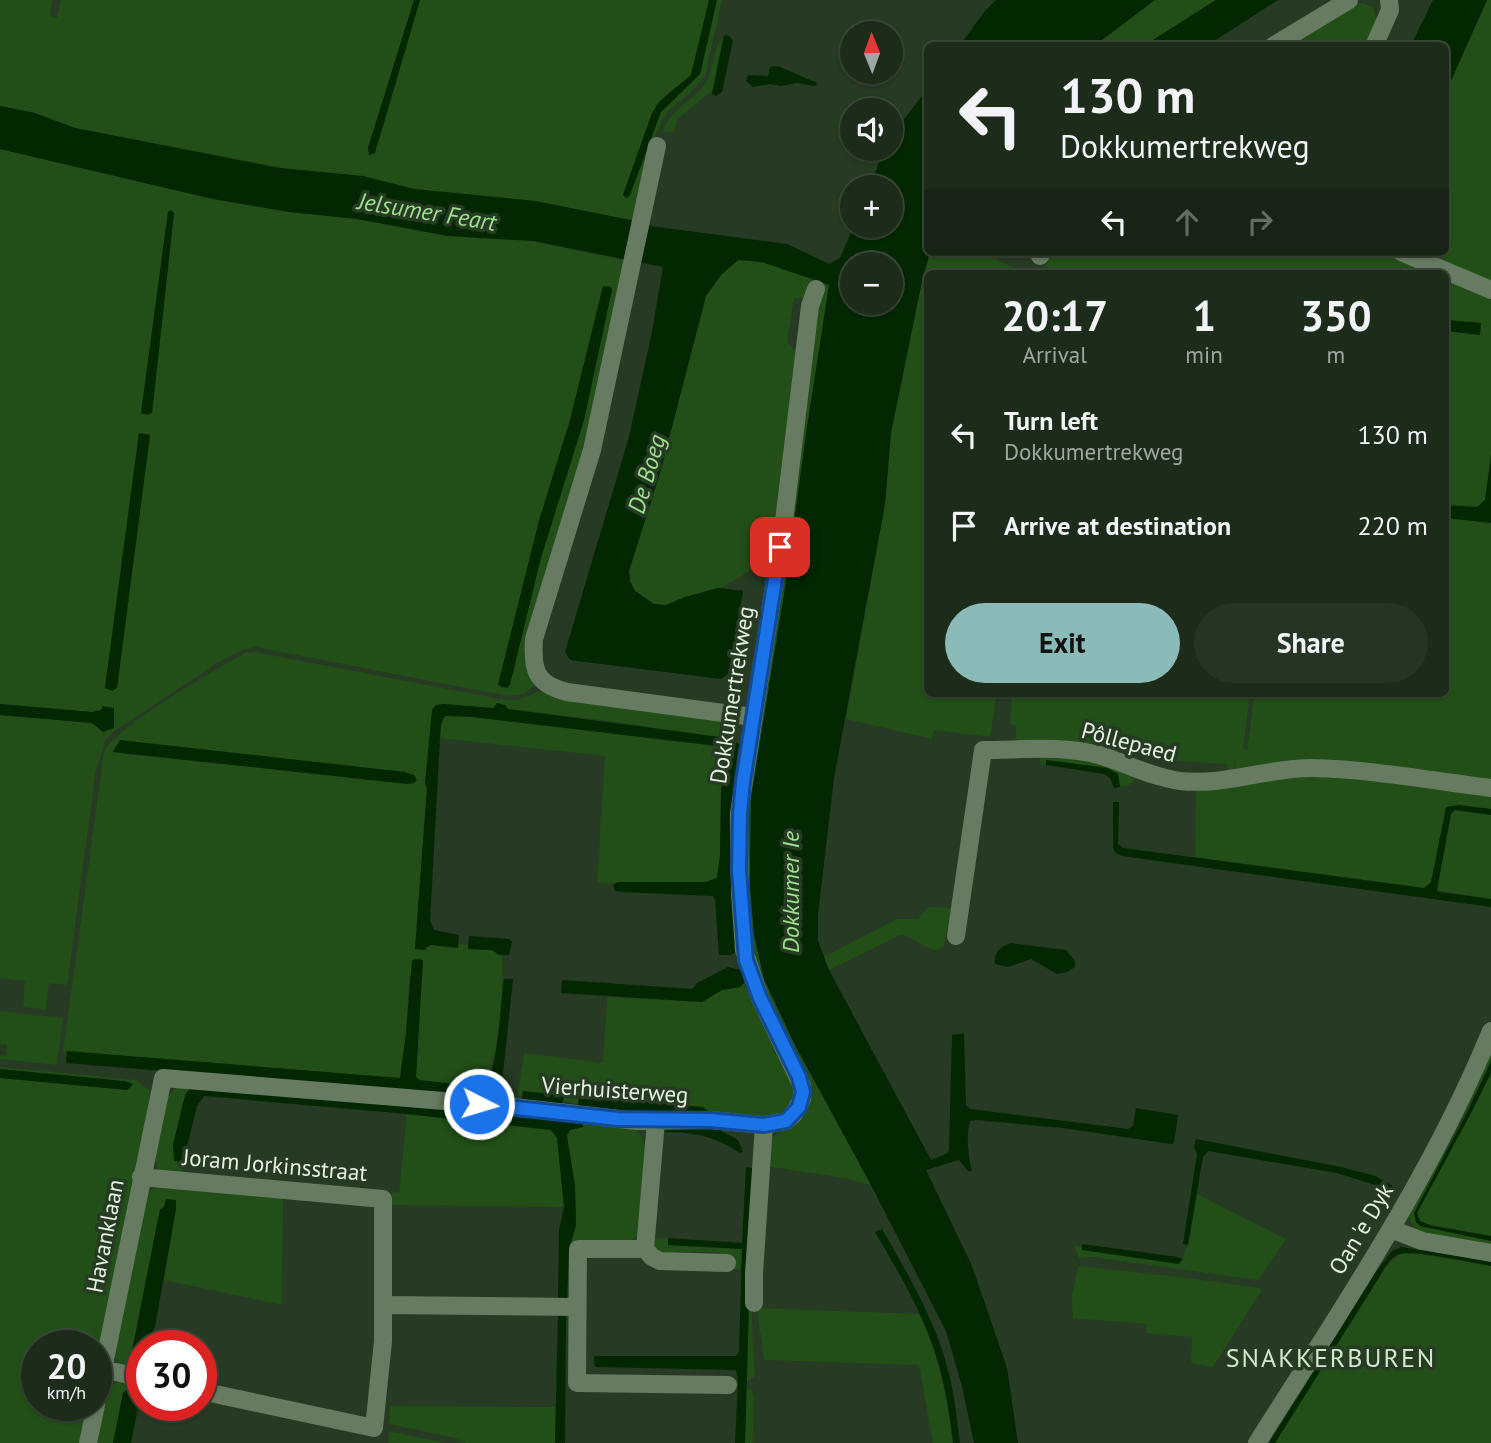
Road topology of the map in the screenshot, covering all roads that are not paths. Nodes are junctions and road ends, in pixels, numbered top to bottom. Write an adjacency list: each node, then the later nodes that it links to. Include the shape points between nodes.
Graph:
1 (1349, 0): 3 (street)
2 (1389, 0): 4 (street, via 1390,10)
3 (1280, 42)
4 (1376, 42)
5 (657, 146): 11 (street, via 593,450 534,639 534,664 543,682 553,688)
6 (1410, 256): 7 (street)
7 (1444, 270)
8 (1449, 272): 10 (street)
9 (816, 289): 11 (street, Dokkumertrekweg)
10 (1491, 290)
11 (753, 717): 16 (street, Dokkumertrekweg, via 740,813 744,950 760,998 799,1077)
12 (1491, 788): 13 (street, Pôllepaed, via 1310,768 1226,781 1180,781 1078,751 983,750)
13 (956, 936)
14 (1491, 1031): 20 (street, Oan 'e Dyk, via 1445,1132)
15 (163, 1078): 17 (street, Vierhuisterweg); 19 (street, Havanklaan)
16 (802, 1099): 18 (street, Vierhuisterweg, via 786,1121)
17 (656, 1121): 18 (street, Vierhuisterweg); 21 (street)
18 (764, 1125): 24 (street)
19 (141, 1177): 25 (street, Joram Jorkinsstraat, via 383,1199); 27 (street, Havanklaan)
20 (1391, 1229): 22 (street, via 1422,1241); 32 (street, Oan 'e Dyk)
21 (645, 1249): 23 (street, via 665,1262); 26 (street, via 578,1249)
22 (1491, 1253)
23 (727, 1263)
24 (754, 1303)
25 (383, 1305): 26 (street); 29 (street, Joram Jorkinsstraat, via 374,1428)
26 (577, 1307): 28 (street, via 577,1383)
27 (111, 1330)
28 (728, 1384)
29 (217, 1394)
30 (93, 1421): 31 (street, Havanklaan)
31 (88, 1443)
32 (1257, 1443)

